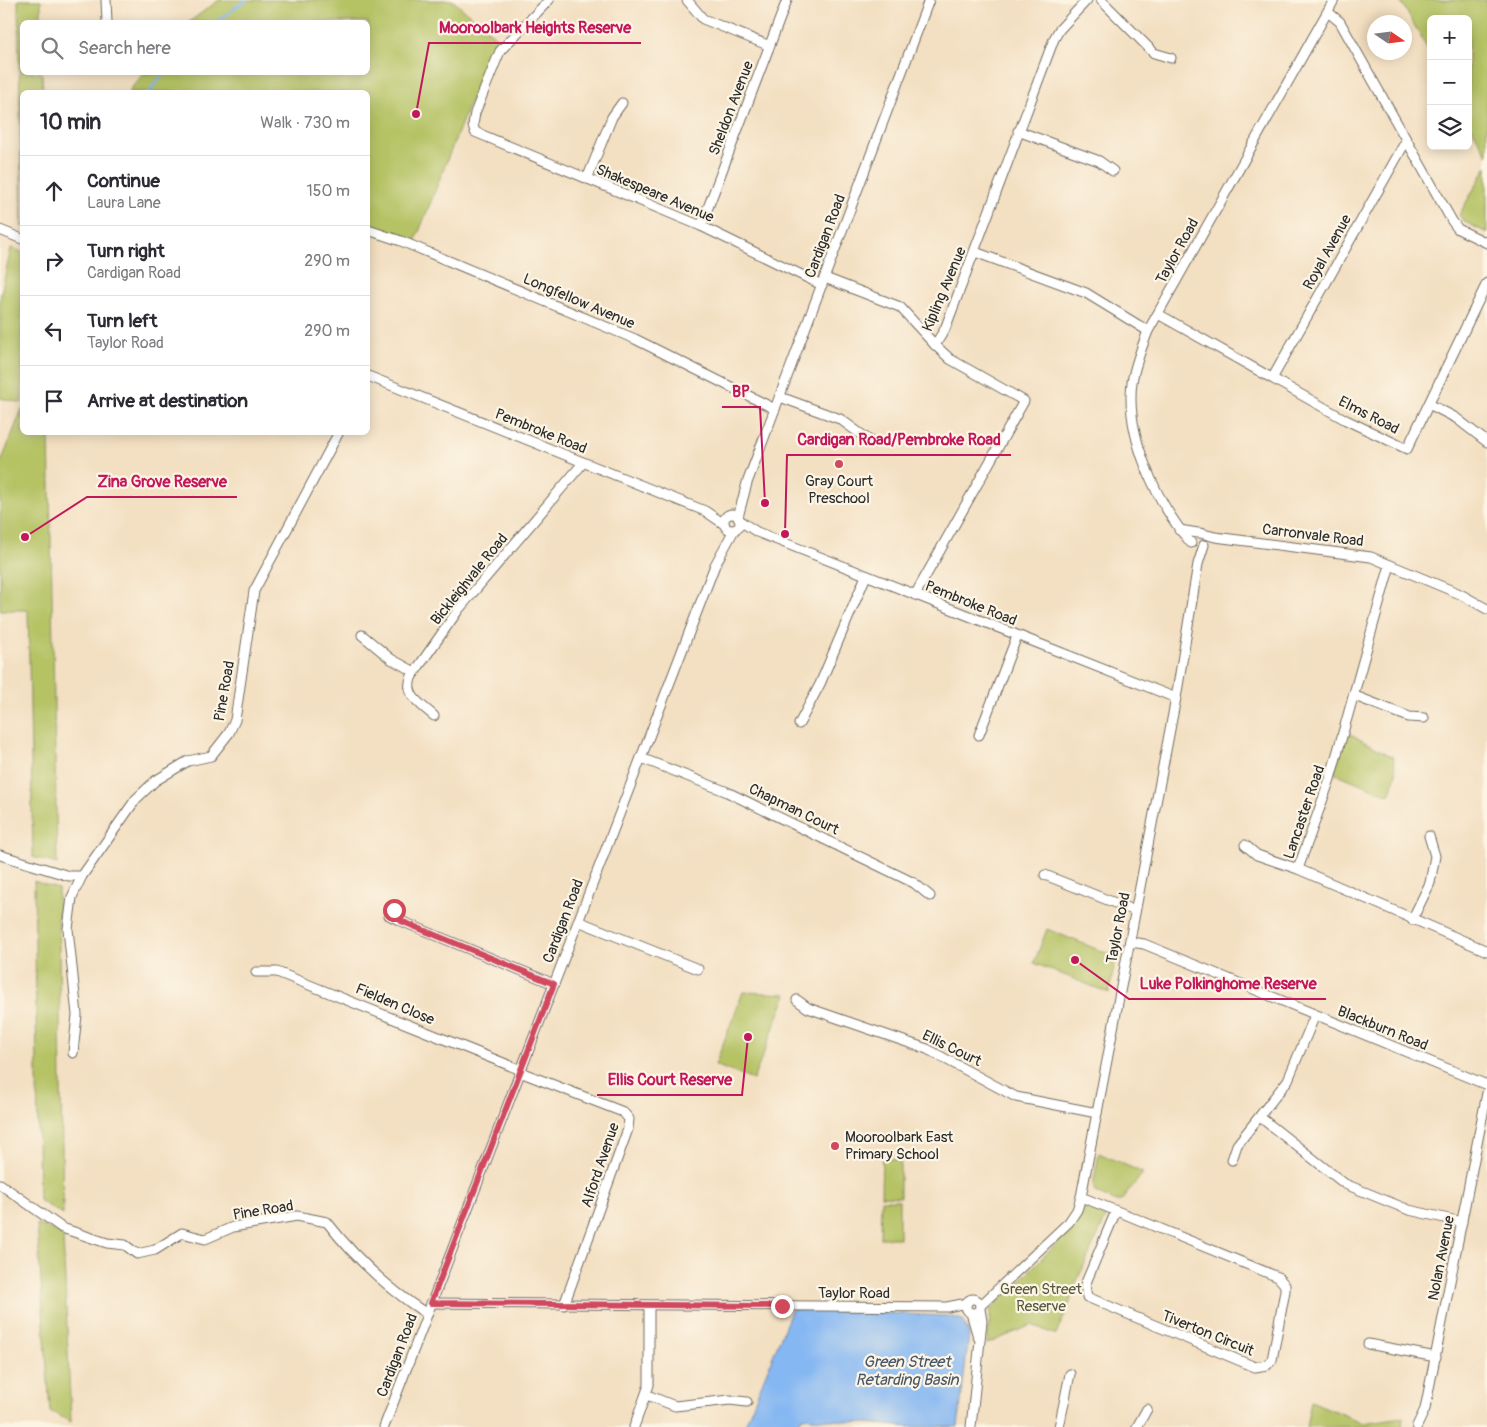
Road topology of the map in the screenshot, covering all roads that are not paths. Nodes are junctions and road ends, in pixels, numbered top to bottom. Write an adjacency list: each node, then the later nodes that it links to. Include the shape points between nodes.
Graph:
1 (106, 0): 10 (street)
2 (549, 0): 17 (street, Shakespeare Avenue, via 500,51 473,125 475,132)
3 (687, 0): 11 (street, via 704,20)
4 (787, 0): 11 (street, Sheldon Avenue)
5 (929, 0): 24 (street, Cardigan Road)
6 (1087, 0): 14 (street, Kipling Avenue, via 1054,39)
7 (1101, 0): 12 (street, via 1154,52)
8 (1334, 0): 9 (street, Taylor Road)
9 (1328, 12): 15 (street, via 1340,22); 26 (street, Taylor Road)
10 (107, 20)
11 (770, 46): 18 (street, Sheldon Avenue)
12 (1171, 58)
13 (622, 103): 17 (street, via 612,117)
14 (1018, 131): 16 (street, via 1099,161); 23 (street, Kipling Avenue)
15 (1406, 141): 22 (street, via 1458,229); 29 (street, Royal Avenue)
16 (1113, 171)
17 (587, 180): 18 (street, Shakespeare Avenue)
18 (701, 226): 24 (street, Shakespeare Avenue)
19 (0, 230): 21 (street)
20 (370, 231): 33 (street, Longfellow Avenue, via 635,339)
21 (20, 238)
22 (1487, 243)
23 (975, 252): 27 (street, via 1086,293); 28 (street, Kipling Avenue, via 945,329)
24 (823, 282): 28 (street, Shakespeare Avenue, via 900,307); 31 (street, Cardigan Road)
25 (1487, 283): 32 (street, Elms Road)
26 (1158, 314): 27 (street, Taylor Road); 29 (street, Elms Road)
27 (1148, 331): 41 (street, Taylor Road, via 1132,383 1133,414 1139,447 1150,476)
28 (935, 345): 50 (street, Kipling Avenue, via 950,359 1024,400)
29 (1273, 377): 32 (street, Elms Road, via 1346,420 1407,449)
30 (370, 378): 37 (street, Pembroke Road)
31 (780, 396): 33 (street, Cardigan Road); 36 (street, via 840,419)
32 (1429, 404): 35 (street, via 1456,418)
33 (776, 409): 39 (street, Cardigan Road)
34 (337, 435): 67 (street, Pine Road, via 254,592 235,720 229,733 211,756 188,761 155,781 136,799)
35 (1487, 442)
36 (873, 443)
37 (583, 463): 38 (street, Pembroke Road); 54 (street, Bickleighvale Road, via 459,609)
38 (704, 511): 39 (street, Pembroke Road); 40 (street, Pembroke Road)
39 (735, 521): 40 (street, Cardigan Road, via 724,518); 47 (street, Cardigan Road); 49 (street, Pembroke Road)
40 (724, 525): 47 (street, Cardigan Road)
41 (1179, 530): 42 (street); 45 (street, Taylor Road)
42 (1199, 533): 43 (street, Carronvale Road); 44 (street, via 1205,538); 45 (street, via 1192,536)
43 (1215, 537): 44 (street); 48 (street, Carronvale Road, via 1354,553)
44 (1205, 544): 45 (street, via 1200,548); 46 (street, Taylor Road)
45 (1192, 545): 46 (street, Taylor Road)
46 (1198, 564): 56 (street, Taylor Road)
47 (715, 565): 61 (street, Cardigan Road)
48 (1390, 566): 51 (street, Carronvale Road, via 1460,594); 55 (street, Lancaster Road)
49 (866, 576): 50 (street, Pembroke Road); 59 (street, via 820,684)
50 (915, 595): 53 (street, Pembroke Road)
51 (1487, 609)
52 (362, 635): 54 (street, via 391,659)
53 (1017, 636): 56 (street, Pembroke Road); 60 (street)
54 (415, 672): 57 (street, Bickleighvale Road, via 408,684 410,694)
55 (1355, 696): 58 (street, via 1409,716); 65 (street, Lancaster Road)
56 (1176, 698): 69 (street, Taylor Road)
57 (434, 716)
58 (1424, 718)
59 (799, 724)
60 (979, 735)
61 (641, 758): 68 (street, Chapman Court, via 725,791 914,883); 72 (street, Cardigan Road)
62 (1428, 836): 70 (street, via 1435,856 1434,865 1430,883)
63 (1244, 845): 65 (street, via 1257,856)
64 (0, 856): 67 (street, via 69,876)
65 (1298, 869): 70 (street, Lancaster Road)
66 (1045, 875): 69 (street)
67 (82, 876): 80 (street, Pine Road, via 72,897 68,929 77,1015)
68 (930, 896)
69 (1135, 911): 73 (street, Taylor Road)
70 (1412, 920): 74 (street, Lancaster Road)
71 (401, 921): 77 (street)
72 (578, 921): 75 (street); 77 (street, Cardigan Road)
73 (1130, 942): 79 (street, Blackburn Road, via 1144,944); 84 (street, Taylor Road)
74 (1487, 951)
75 (698, 969)
76 (256, 972): 81 (street, Fielden Close, via 277,972)
77 (554, 984): 81 (street, Cardigan Road)
78 (797, 1000): 84 (street, Ellis Court, via 808,1008 926,1049 1016,1097)
79 (1315, 1015): 82 (street, Blackburn Road); 85 (street, via 1288,1080)
80 (73, 1053)
81 (520, 1071): 91 (street, Cardigan Road); 92 (street, Alford Avenue, via 623,1112 629,1119)
82 (1487, 1085)
83 (1487, 1093): 90 (street, Nolan Avenue)
84 (1097, 1114): 88 (street, Taylor Road)
85 (1260, 1117): 86 (street, via 1237,1145); 90 (street, via 1345,1184 1409,1210)
86 (1232, 1160)
87 (0, 1184): 95 (street, Pine Road, via 62,1228 107,1243 125,1245 137,1254 155,1250 182,1233 204,1239 233,1227 297,1216 327,1222 372,1273)
88 (1081, 1197): 89 (street, Tiverton Circuit); 94 (street, Taylor Road, via 1069,1222)
89 (1116, 1211): 89 (street, Tiverton Circuit, via 1282,1280 1285,1291 1272,1360 1267,1365 1256,1367 1087,1297 1085,1285)
90 (1462, 1222): 97 (street, Nolan Avenue)
91 (431, 1303): 92 (street, Taylor Road); 95 (street, Cardigan Road)
92 (564, 1305): 93 (street, Taylor Road)
93 (649, 1306): 94 (street, Taylor Road); 99 (street)
94 (974, 1307): 105 (street, via 979,1350)
95 (427, 1314): 103 (street, Cardigan Road)
96 (1368, 1344): 97 (street)
97 (1436, 1357): 102 (street, Nolan Avenue, via 1425,1409)
98 (1070, 1374): 106 (street)
99 (647, 1395): 100 (street, via 676,1406 730,1400); 104 (street)
100 (747, 1402)
101 (1146, 1409): 107 (street)
102 (1417, 1426)
103 (384, 1427)
104 (634, 1427)
105 (971, 1427)
106 (1059, 1427)
107 (1137, 1427)

